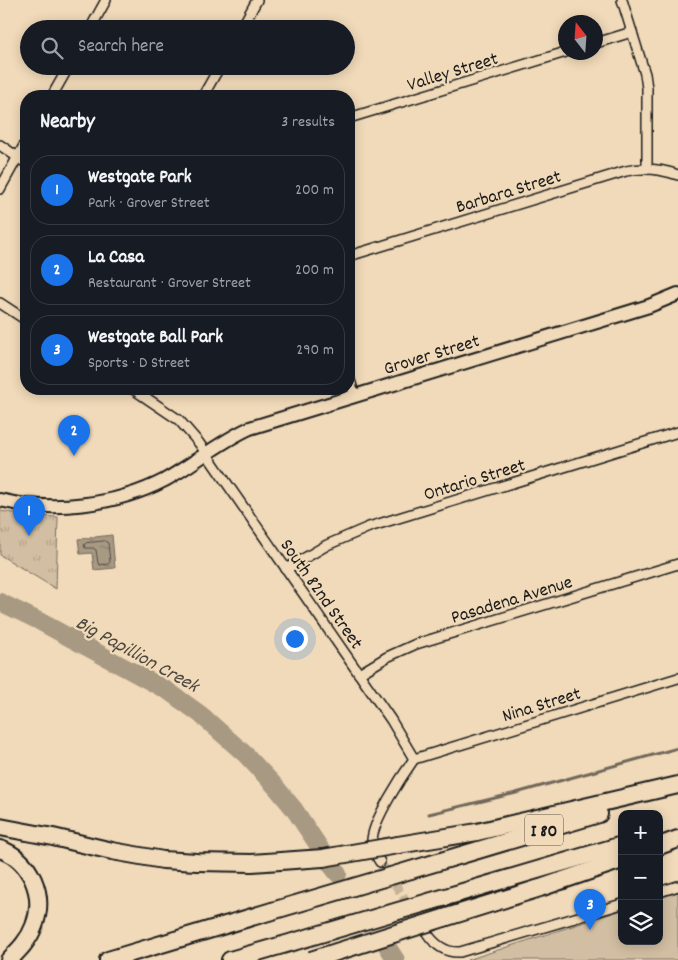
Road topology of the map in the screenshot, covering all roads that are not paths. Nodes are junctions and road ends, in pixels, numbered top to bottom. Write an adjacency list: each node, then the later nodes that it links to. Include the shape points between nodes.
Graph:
1 (106, 0): 4 (street)
2 (257, 0): 5 (street)
3 (622, 0): 6 (street)
4 (95, 20)
5 (246, 20)
6 (632, 32): 7 (street); 17 (street, via 647,88)
7 (603, 41)
8 (558, 54): 13 (street, Valley Street)
9 (64, 75): 11 (street)
10 (215, 75): 12 (street)
11 (55, 90)
12 (206, 90)
13 (355, 116)
14 (0, 145): 16 (street)
15 (20, 153): 16 (street)
16 (18, 157): 19 (street)
17 (647, 169): 18 (street, Barbara Street); 20 (street, Barbara Street, via 626,171)
18 (678, 175)
19 (0, 189)
20 (355, 254)
21 (678, 294): 25 (street, Grover Street, via 640,309)
22 (0, 303): 23 (street)
23 (20, 316)
24 (142, 395): 27 (street, South 82nd Street, via 179,420)
25 (355, 396): 27 (street, Grover Street, via 250,428)
26 (678, 432): 30 (street, Ontario Street, via 369,527 327,545)
27 (206, 454): 28 (street, Grover Street, via 165,480 114,498 43,506); 30 (street, South 82nd Street)
28 (0, 500)
29 (678, 564): 31 (street, Pasadena Avenue, via 416,644 387,656)
30 (286, 569): 31 (street, South 82nd Street)
31 (359, 674): 33 (street, South 82nd Street)
32 (678, 678): 33 (street, Nina Street)
33 (414, 759): 40 (street, via 374,828)
34 (678, 785): 36 (highway, bridge, via 477,832 323,858 252,863 163,860)
35 (678, 791): 51 (highway, I 80, bridge)
36 (0, 827)
37 (678, 828): 38 (highway)
38 (663, 833)
39 (678, 839): 41 (highway)
40 (372, 840)
41 (663, 845)
42 (618, 846): 49 (highway, I 80, bridge)
43 (0, 849): 50 (highway, via 27,868 38,894 35,925)
44 (618, 861): 54 (highway, bridge)
45 (678, 886): 46 (street)
46 (663, 891)
47 (618, 905): 48 (street, via 460,952 443,949)
48 (428, 935)
49 (293, 942): 52 (highway, I 80); 53 (highway)
50 (9, 960)
51 (108, 960)
52 (230, 960)
53 (243, 960)
54 (311, 960)

